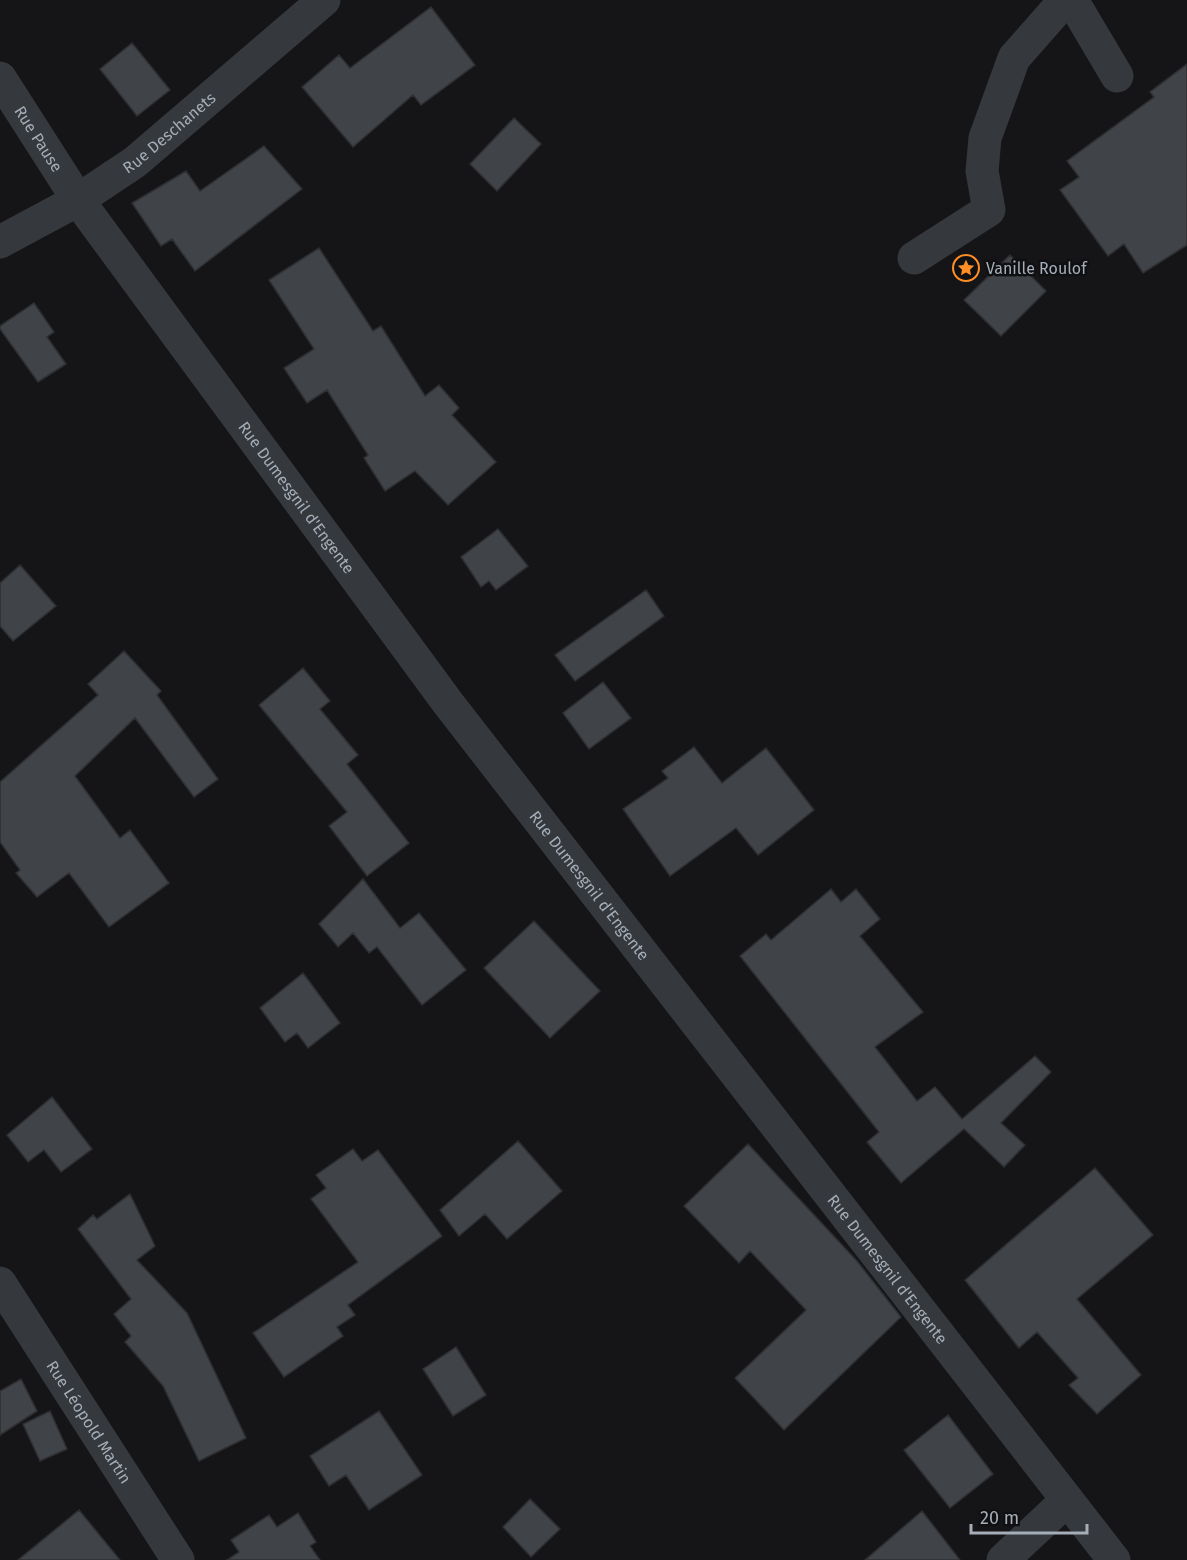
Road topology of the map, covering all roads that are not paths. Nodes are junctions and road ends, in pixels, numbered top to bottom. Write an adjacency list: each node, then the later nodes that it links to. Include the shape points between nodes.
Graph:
1 (324, 0): 6 (street, Rue Deschanets, via 135,162)
2 (1065, 0): 8 (street, via 1014,58 985,138 982,171 989,210)
3 (1072, 0): 4 (street)
4 (1117, 76)
5 (0, 78): 6 (street, Rue Pause)
6 (78, 200): 7 (street, Rue Deschanets); 10 (street, Rue Dumesgnil d'Engente, via 448,703)
7 (0, 242)
8 (914, 258)
9 (0, 1283): 11 (street, Rue Léopold Martin)
10 (1067, 1500): 12 (street); 13 (street, Rue Dumesgnil d'Engente)
11 (178, 1560)
12 (1003, 1560)
13 (1114, 1560)

